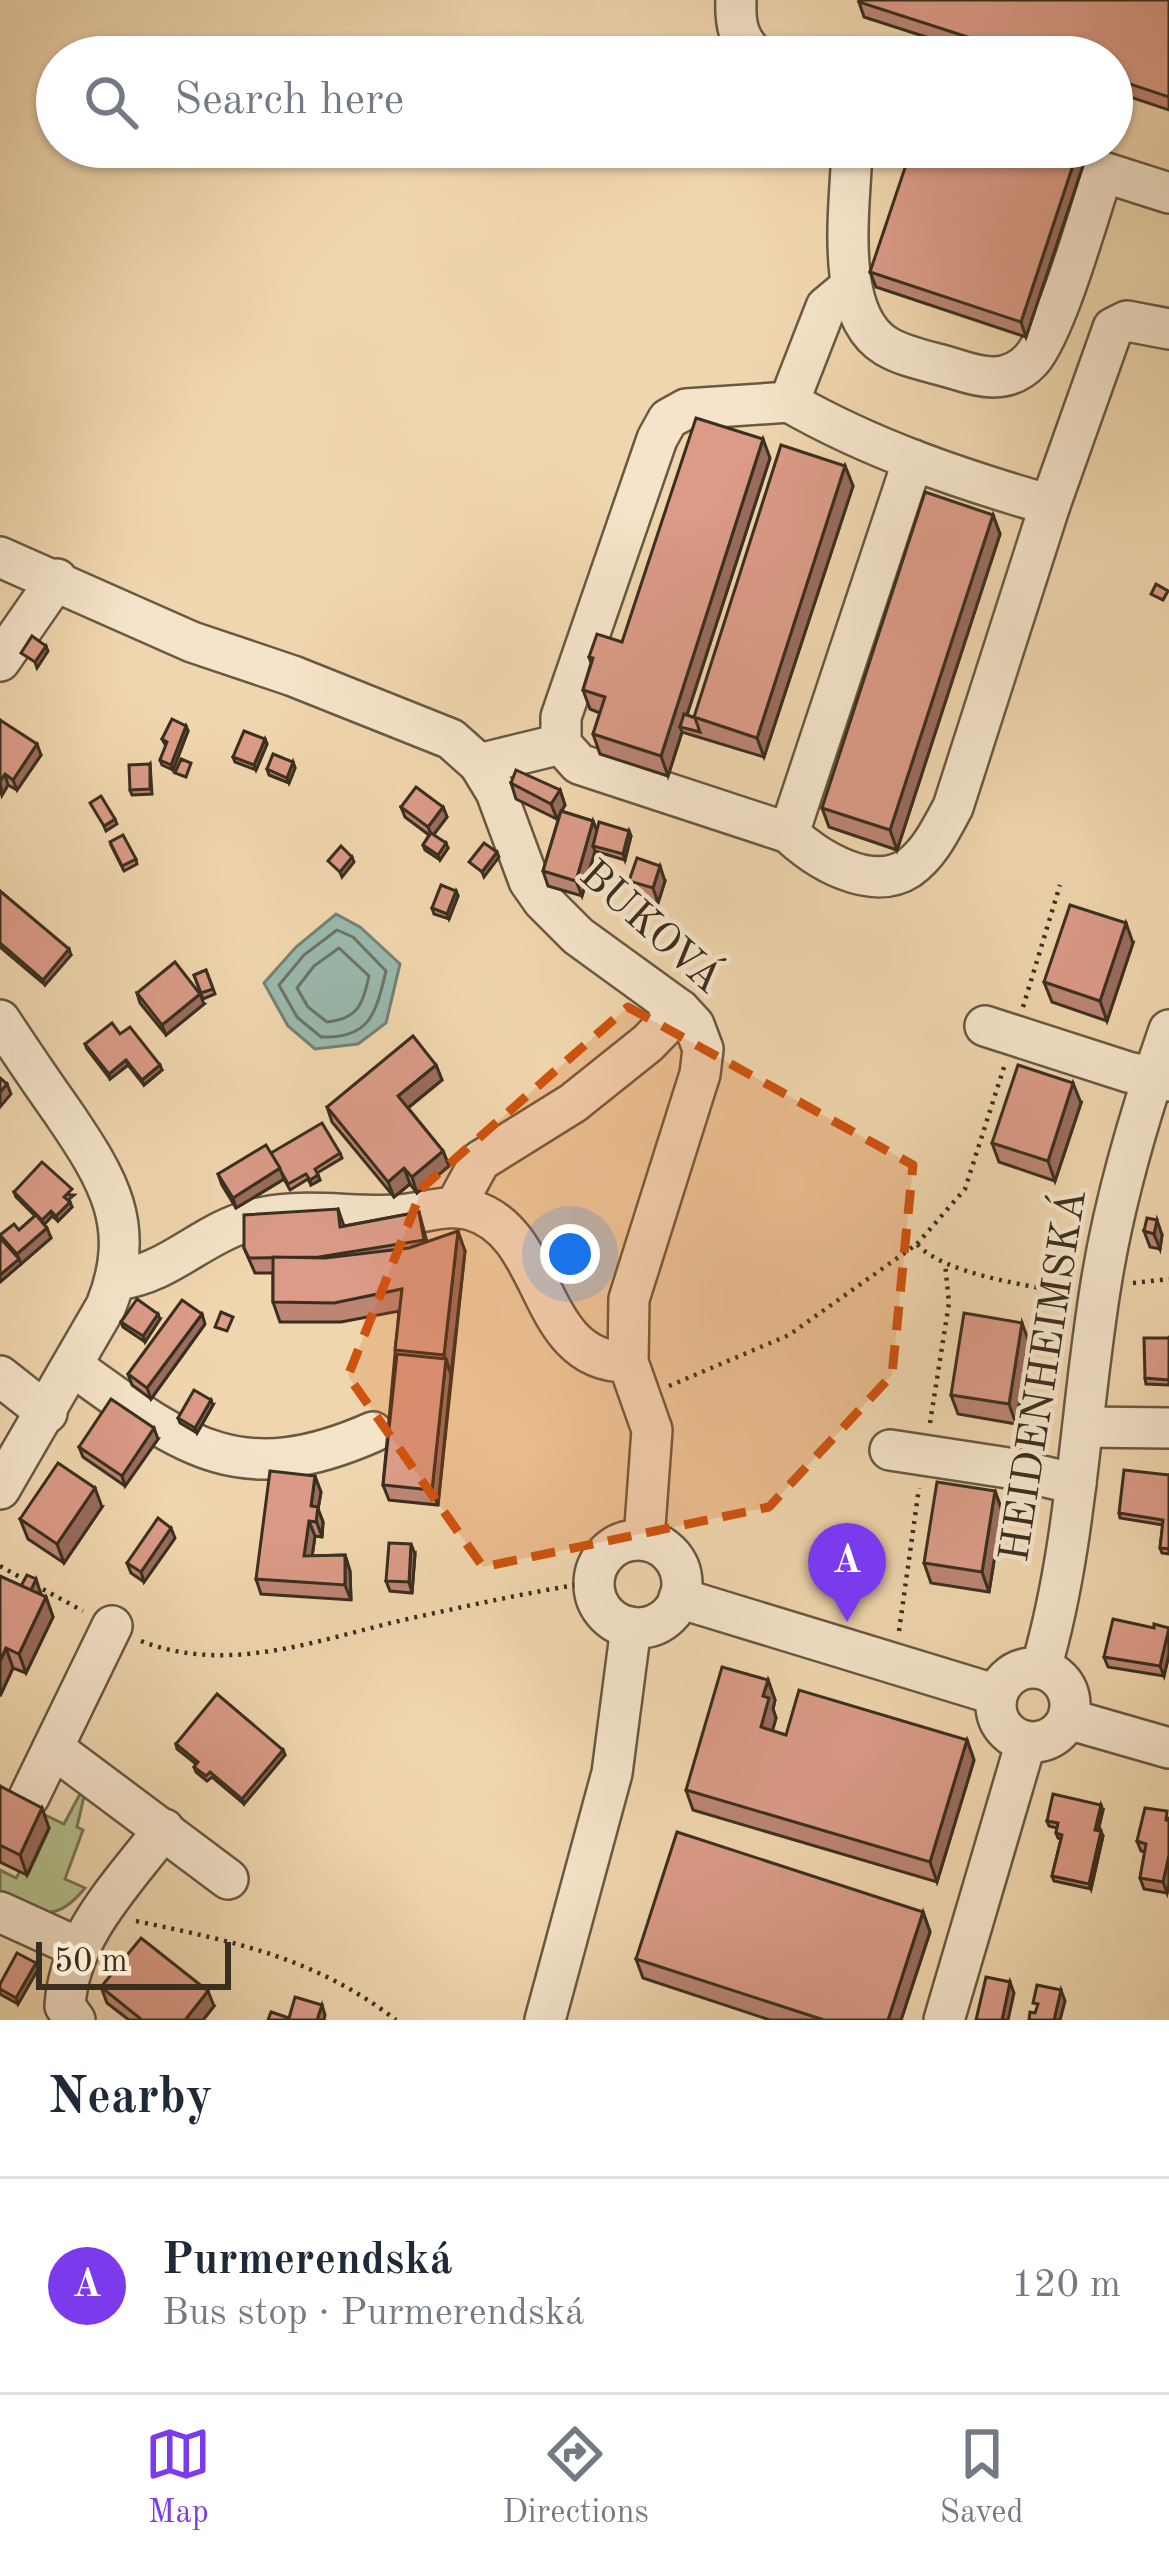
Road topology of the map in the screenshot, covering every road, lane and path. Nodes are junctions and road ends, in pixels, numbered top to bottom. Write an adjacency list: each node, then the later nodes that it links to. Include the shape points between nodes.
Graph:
1 (736, 0): 2 (street)
2 (742, 36)
3 (852, 168): 5 (street)
4 (1169, 193): 5 (street, via 1103,172 1041,346 1006,376 979,376 885,345 858,316)
5 (850, 287): 7 (street, via 826,308)
6 (1169, 328): 9 (street, via 1127,321 1113,328)
7 (789, 402): 8 (street); 13 (street, via 686,409 668,419 561,717)
8 (913, 460): 9 (street); 15 (street)
9 (1050, 506): 15 (street, via 953,807 927,852 905,872 875,877 837,867)
10 (0, 556): 11 (street, BUKOVÁ)
11 (57, 579): 12 (street); 14 (street, BUKOVÁ, via 192,643 451,739)
12 (0, 661)
13 (561, 744): 14 (street); 15 (street, via 579,764)
14 (479, 764): 17 (street, BUKOVÁ, via 543,901)
15 (789, 832)
16 (1060, 885): 19 (path)
17 (680, 1010): 22 (street, via 574,1103 481,1161); 28 (street, BUKOVÁ, via 704,1049 634,1279 627,1317)
18 (0, 1020): 24 (street, via 101,1169 117,1209)
19 (1000, 1030): 21 (street); 23 (path, via 965,1190)
20 (1169, 1030): 21 (street, HEIDENHEIMSKÁ)
21 (1161, 1080): 25 (street, HEIDENHEIMSKÁ, via 1121,1188)
22 (455, 1208): 24 (street, via 241,1223 146,1276); 28 (street, via 512,1236 574,1342)
23 (917, 1244): 25 (path, via 951,1265); 28 (path, via 789,1335 722,1366)
24 (117, 1280): 26 (street)
25 (1099, 1297): 30 (street, HEIDENHEIMSKÁ)
26 (74, 1367): 29 (street); 32 (street, via 139,1414 219,1454 259,1461 311,1456)
27 (0, 1376): 29 (street)
28 (634, 1379): 36 (street, BUKOVÁ, via 652,1430)
29 (46, 1413): 35 (street)
30 (1082, 1427): 31 (street); 34 (street, HEIDENHEIMSKÁ)
31 (1169, 1428)
32 (373, 1432)
33 (890, 1450): 34 (street)
34 (1076, 1484): 42 (street, HEIDENHEIMSKÁ)
35 (0, 1489)
36 (644, 1540): 38 (street, via 604,1555); 39 (street, via 675,1561)
37 (0, 1567): 40 (path)
38 (594, 1582): 40 (path, via 264,1653 183,1654); 41 (street, via 608,1617)
39 (679, 1598): 41 (street, via 665,1618); 43 (street)
40 (112, 1626): 46 (street)
41 (631, 1627): 55 (street, via 609,1790)
42 (1040, 1668): 43 (street, via 1011,1675); 44 (street, via 1066,1687)
43 (997, 1695): 45 (street, via 1003,1727)
44 (1068, 1719): 45 (street, via 1051,1738); 47 (street)
45 (1026, 1742): 56 (street)
46 (53, 1748): 48 (street); 49 (street)
47 (1169, 1748)
48 (29, 1797)
49 (164, 1829): 50 (street); 52 (street)
50 (228, 1879)
51 (0, 1912): 52 (street)
52 (89, 1931): 53 (street, via 68,1977 65,2006); 54 (path, via 261,1947 362,1994)
53 (75, 2020)
54 (397, 2020)
55 (545, 2020)
56 (944, 2020)

